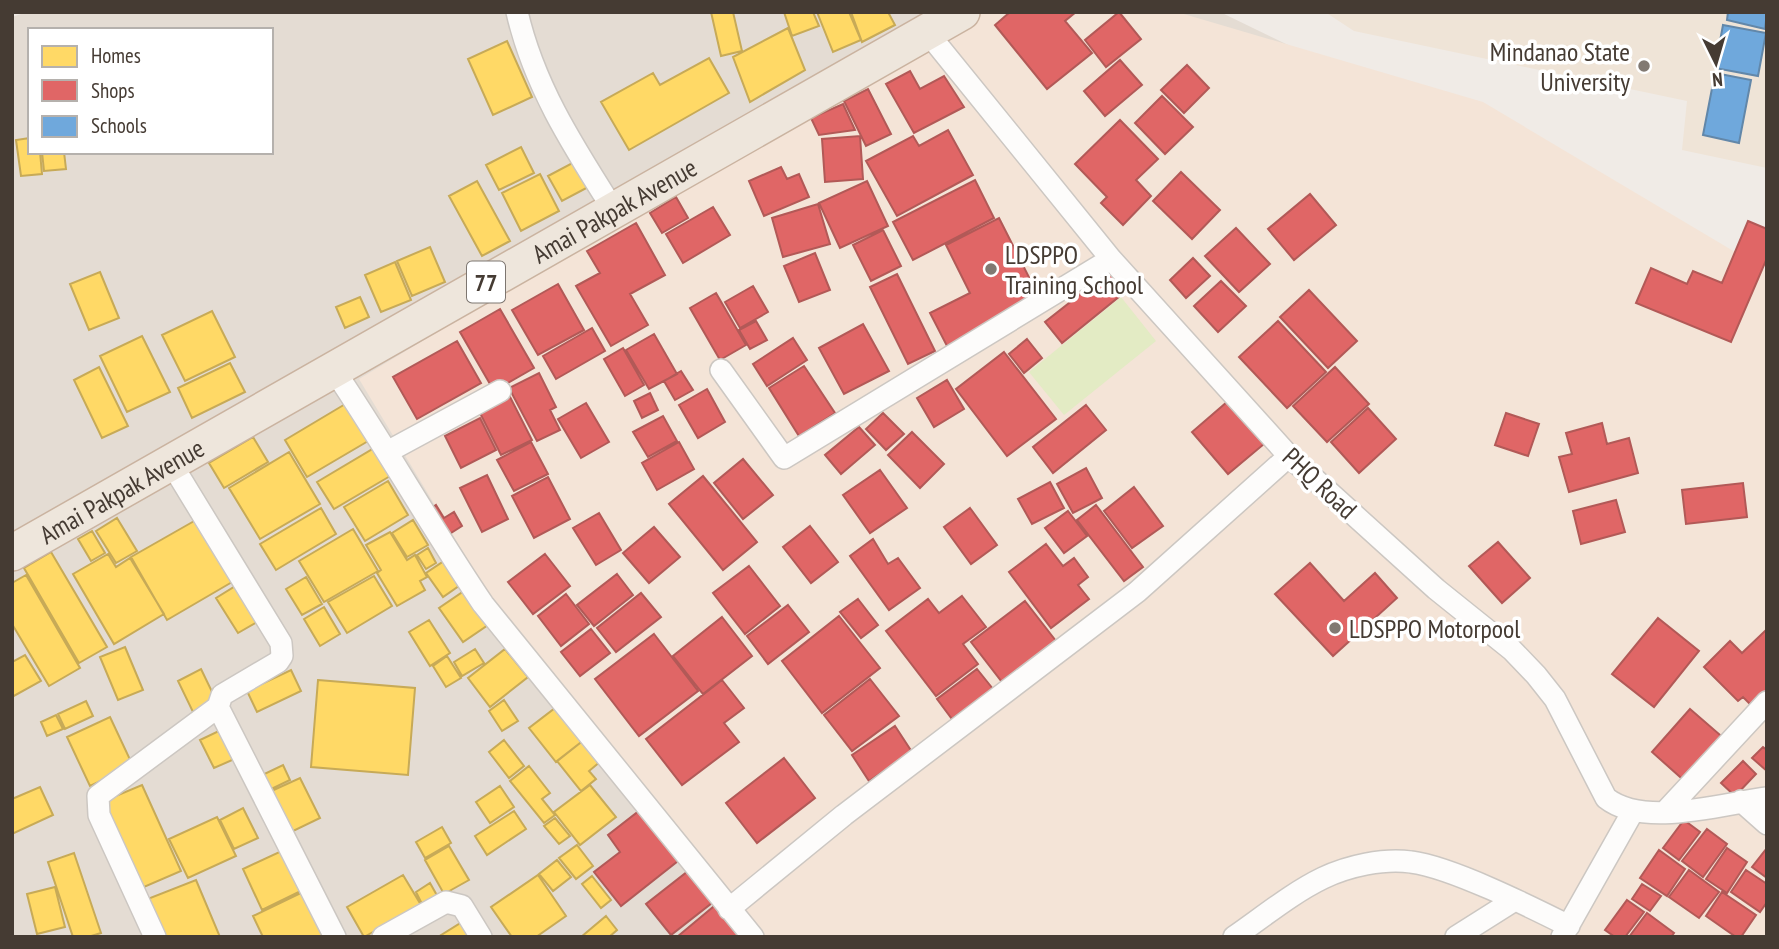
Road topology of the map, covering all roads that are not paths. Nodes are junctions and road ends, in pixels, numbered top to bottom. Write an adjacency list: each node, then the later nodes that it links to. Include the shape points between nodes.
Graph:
1 (517, 12): 4 (street, via 547,100)
2 (962, 12): 3 (highway, Amai Pakpak Avenue / 77)
3 (927, 32): 4 (highway, Amai Pakpak Avenue / 77); 5 (street, PHQ Road)
4 (613, 209): 6 (highway, Amai Pakpak Avenue / 77)
5 (1111, 259): 7 (street, via 784,458); 10 (street, PHQ Road)
6 (334, 370): 9 (street); 11 (highway, Amai Pakpak Avenue / 77)
7 (721, 370)
8 (500, 391): 9 (street)
9 (389, 451): 21 (street, via 483,604)
10 (1289, 456): 18 (street, PHQ Road, via 1436,590 1512,650 1555,699 1606,799); 21 (street, via 1137,592 844,815)
11 (171, 463): 12 (highway, Amai Pakpak Avenue / 77); 14 (street, via 283,650 278,662 222,695)
12 (12, 553)
13 (1767, 702): 17 (street)
14 (218, 707): 23 (street, via 98,796 99,815); 24 (street)
15 (1767, 798): 16 (street)
16 (1741, 802): 17 (street); 19 (street)
17 (1665, 812): 18 (street)
18 (1632, 813): 22 (street)
19 (1767, 824)
20 (1513, 901): 22 (street); 28 (street, via 1447,872 1411,862 1385,862 1349,867 1322,878); 29 (street)
21 (729, 909): 27 (street)
22 (1566, 931)
23 (155, 937)
24 (335, 937)
25 (383, 937): 26 (street, via 446,902 462,906)
26 (481, 937)
27 (752, 937)
28 (1234, 937)
29 (1456, 937)

